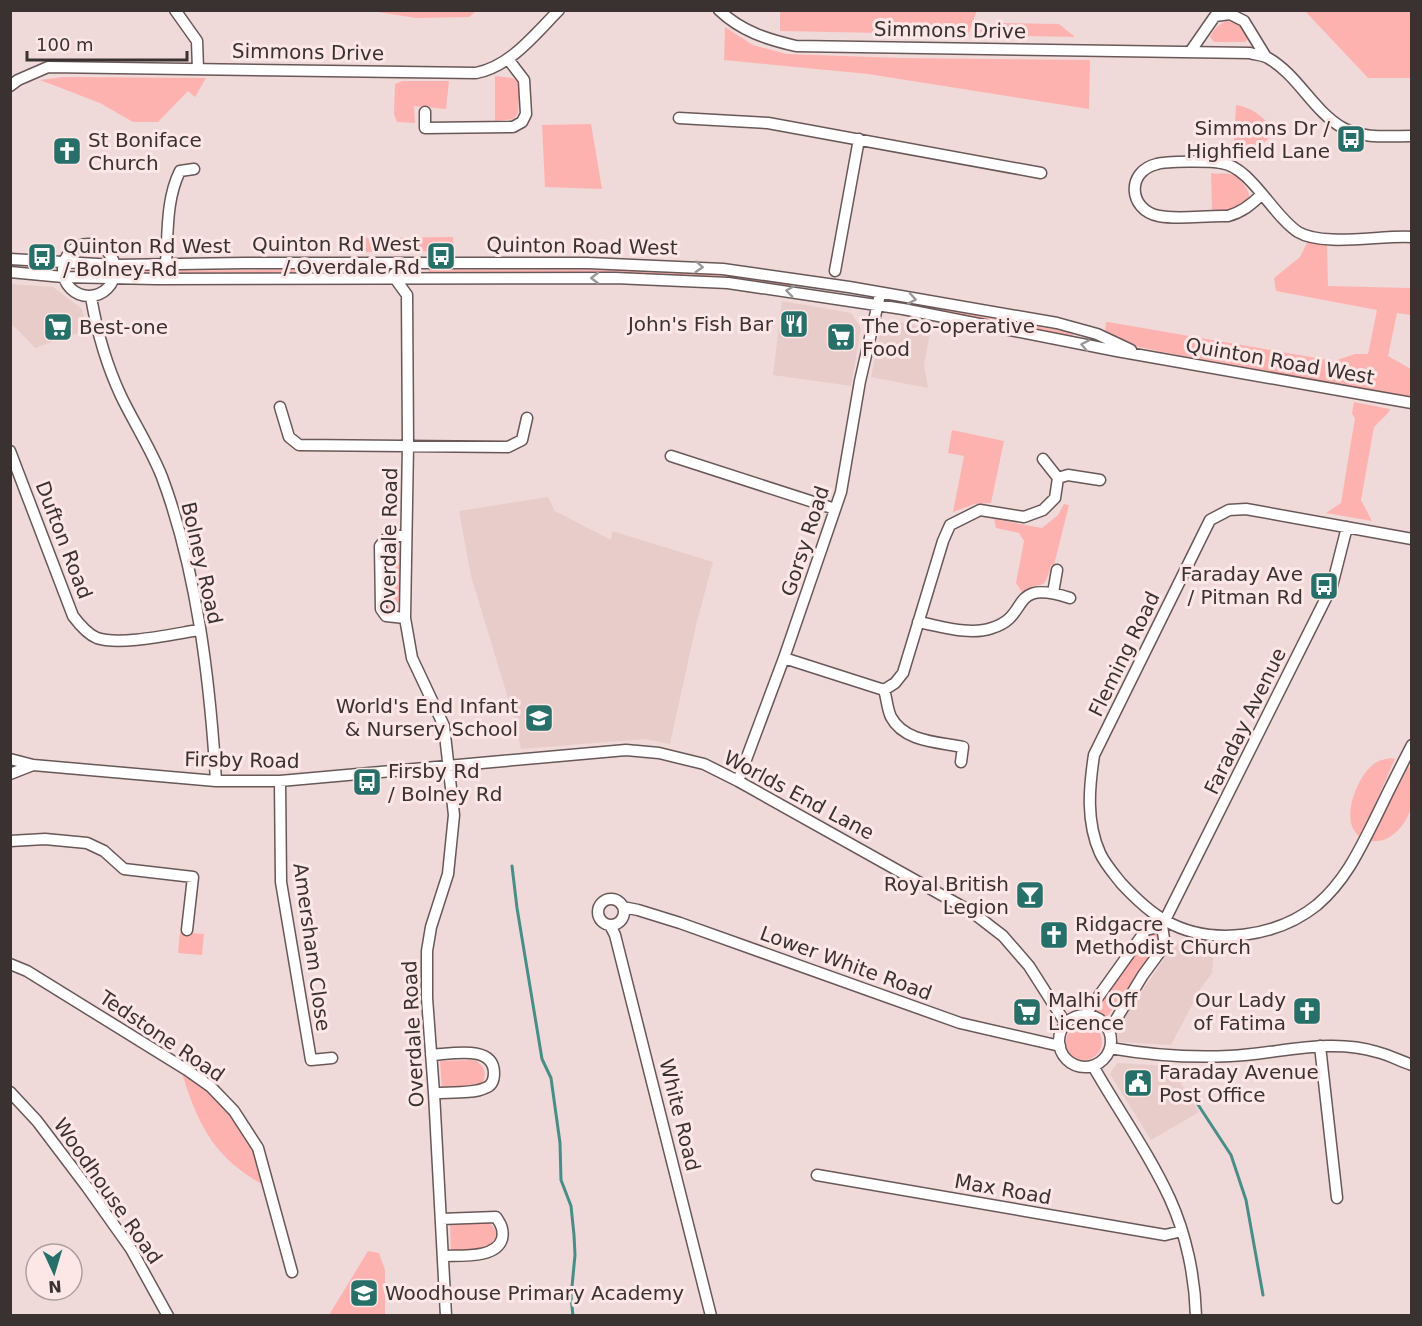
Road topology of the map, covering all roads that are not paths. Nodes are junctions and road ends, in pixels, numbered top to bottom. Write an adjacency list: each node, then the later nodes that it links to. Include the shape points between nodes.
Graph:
1 (175, 10): 7 (street, via 197,41)
2 (559, 10): 6 (street, Simmons Drive)
3 (719, 10): 4 (street, Simmons Drive, via 750,32 796,46)
4 (1190, 52): 5 (street, Simmons Drive); 5 (street, via 1215,16 1230,14 1244,21)
5 (1266, 57): 11 (street, via 1343,128 1365,135)
6 (508, 59): 7 (street, Simmons Drive, via 488,70 469,73); 9 (street, via 524,80 526,114 522,122 513,127 426,128)
7 (198, 69): 8 (street, Simmons Drive, via 55,66 36,71)
8 (10, 86)
9 (425, 112)
10 (679, 118): 12 (street, via 768,123)
11 (1412, 136)
12 (859, 139): 14 (street); 23 (street)
13 (194, 169): 21 (street, via 180,171 174,183)
14 (1041, 173)
15 (1261, 195): 15 (street, via 1250,206 1228,216 1160,216 1147,212 1136,202 1134,186 1141,172 1156,164 1222,163 1237,167); 16 (street, via 1297,231 1312,238)
16 (1412, 237)
17 (10, 259): 20 (street, Quinton Road West)
18 (393, 262): 19 (street, Quinton Road West); 21 (street, Quinton Road West); 26 (street)
19 (423, 262): 27 (street); 29 (street, Quinton Road West, one-way to 29, via 655,265 723,269)
20 (63, 263): 22 (street, Quinton Road West); 22 (street, via 73,248 93,243 103,247); 25 (street)
21 (166, 264): 22 (street, Quinton Road West)
22 (115, 265): 28 (street)
23 (835, 271): 29 (street); 30 (street)
24 (10, 272): 25 (street, Quinton Road West)
25 (63, 277): 28 (street, Quinton Road West); 33 (street, via 69,288)
26 (394, 277): 27 (street, Quinton Road West); 28 (street, Quinton Road West); 32 (street)
27 (423, 277): 32 (street); 34 (street, Quinton Road West, one-way to 27, via 728,283)
28 (114, 278): 33 (street, via 105,291)
29 (812, 282): 30 (street, Quinton Road West); 34 (street, via 811,289 827,292)
30 (849, 287): 31 (street, Quinton Road West)
31 (864, 290): 35 (street, via 867,296 879,298); 36 (street, Quinton Road West, one-way to 36, via 1057,323 1096,334)
32 (407, 295): 40 (street, Overdale Road)
33 (91, 297): 55 (street, Bolney Road, via 97,333 109,368 161,474 173,508 186,554)
34 (831, 297): 35 (street, Quinton Road West)
35 (877, 305): 36 (street, Quinton Road West, one-way to 35); 46 (street, Gorsy Road)
36 (1142, 355): 37 (street, Quinton Road West)
37 (1412, 403)
38 (280, 406): 40 (street, via 289,437 299,445)
39 (527, 418): 40 (street, via 522,440 508,447)
40 (408, 445): 48 (street, Overdale Road)
41 (10, 451): 55 (street, Dufton Road, via 73,616 81,626 94,637 113,641)
42 (671, 456): 46 (street)
43 (1043, 459): 44 (street)
44 (1058, 478): 45 (street, via 1068,475); 54 (street, via 1054,498 1037,513 1024,517 980,510 950,525)
45 (1100, 480)
46 (835, 509): 56 (street, Gorsy Road)
47 (1347, 528): 49 (street, Fleming Road); 69 (street, Faraday Avenue, via 1332,586); 69 (street, Fleming Road, via 1246,509 1229,510 1210,520 1094,755 1090,814 1101,854 1133,897)
48 (405, 534): 53 (street, Overdale Road); 53 (street, via 386,539 380,546 381,609 386,616)
49 (1412, 539)
50 (1057, 570): 51 (street)
51 (1053, 593): 52 (street); 54 (street, via 1033,592 1022,600 1008,621 977,632)
52 (1070, 598)
53 (405, 618): 62 (street, Overdale Road, via 412,658 444,726)
54 (918, 622): 57 (street, via 903,673)
55 (199, 630): 64 (street, Bolney Road, via 212,711)
56 (784, 658): 57 (street); 66 (street, Gorsy Road)
57 (884, 690): 60 (street, via 895,725 907,735 963,747)
58 (1412, 745): 69 (street, Fleming Road, via 1348,871 1315,906 1272,929 1232,936)
59 (10, 759): 61 (street, Firsby Road)
60 (961, 762)
61 (33, 765): 63 (street, Firsby Road); 64 (street, Firsby Road)
62 (450, 767): 65 (street, Firsby Road); 66 (street, Worlds End Lane, via 626,750 696,762); 79 (street, Overdale Road, via 452,852 427,951)
63 (10, 774)
64 (216, 781): 65 (street, Firsby Road)
65 (280, 781): 80 (street, Amersham Close, via 281,882 311,1060)
66 (738, 781): 74 (street, Worlds End Lane, via 972,912 1003,936 1029,966)
67 (10, 841): 71 (street, via 87,843 104,851 124,869 193,877)
68 (623, 907): 70 (street, via 621,920); 70 (street, White Road, via 614,899 599,906 599,918); 76 (street, Lower White Road, via 680,923 960,1023)
69 (1164, 923): 73 (street, via 1146,930); 75 (street, Faraday Avenue, via 1165,945)
70 (610, 925): 93 (street, White Road)
71 (188, 930)
72 (10, 964): 90 (street, Tedstone Road, via 187,1070 234,1111 258,1148)
73 (1086, 1014): 74 (street); 75 (street, via 1101,1020)
74 (1066, 1024): 76 (street)
75 (1109, 1031): 78 (street)
76 (1060, 1046): 82 (street, via 1062,1055 1074,1065)
77 (1320, 1046): 78 (street, via 1220,1056 1141,1054); 81 (street, via 1376,1051); 86 (street)
78 (1110, 1048): 82 (street, via 1104,1060)
79 (431, 1055): 84 (street, Overdale Road); 84 (street, via 480,1053 494,1068 491,1085 484,1089)
80 (332, 1058)
81 (1412, 1065)
82 (1093, 1066): 88 (street, via 1170,1199)
83 (10, 1092): 91 (street, Woodhouse Road, via 37,1121 131,1249)
84 (434, 1093): 87 (street, Overdale Road)
85 (817, 1175): 88 (street, Max Road, via 1165,1235)
86 (1337, 1198)
87 (441, 1219): 89 (street, Overdale Road); 89 (street, via 496,1217 503,1235 499,1247 490,1252)
88 (1182, 1231): 94 (street)
89 (442, 1256): 92 (street, Overdale Road)
90 (292, 1272)
91 (168, 1316)
92 (446, 1316)
93 (711, 1316)
94 (1196, 1316)

